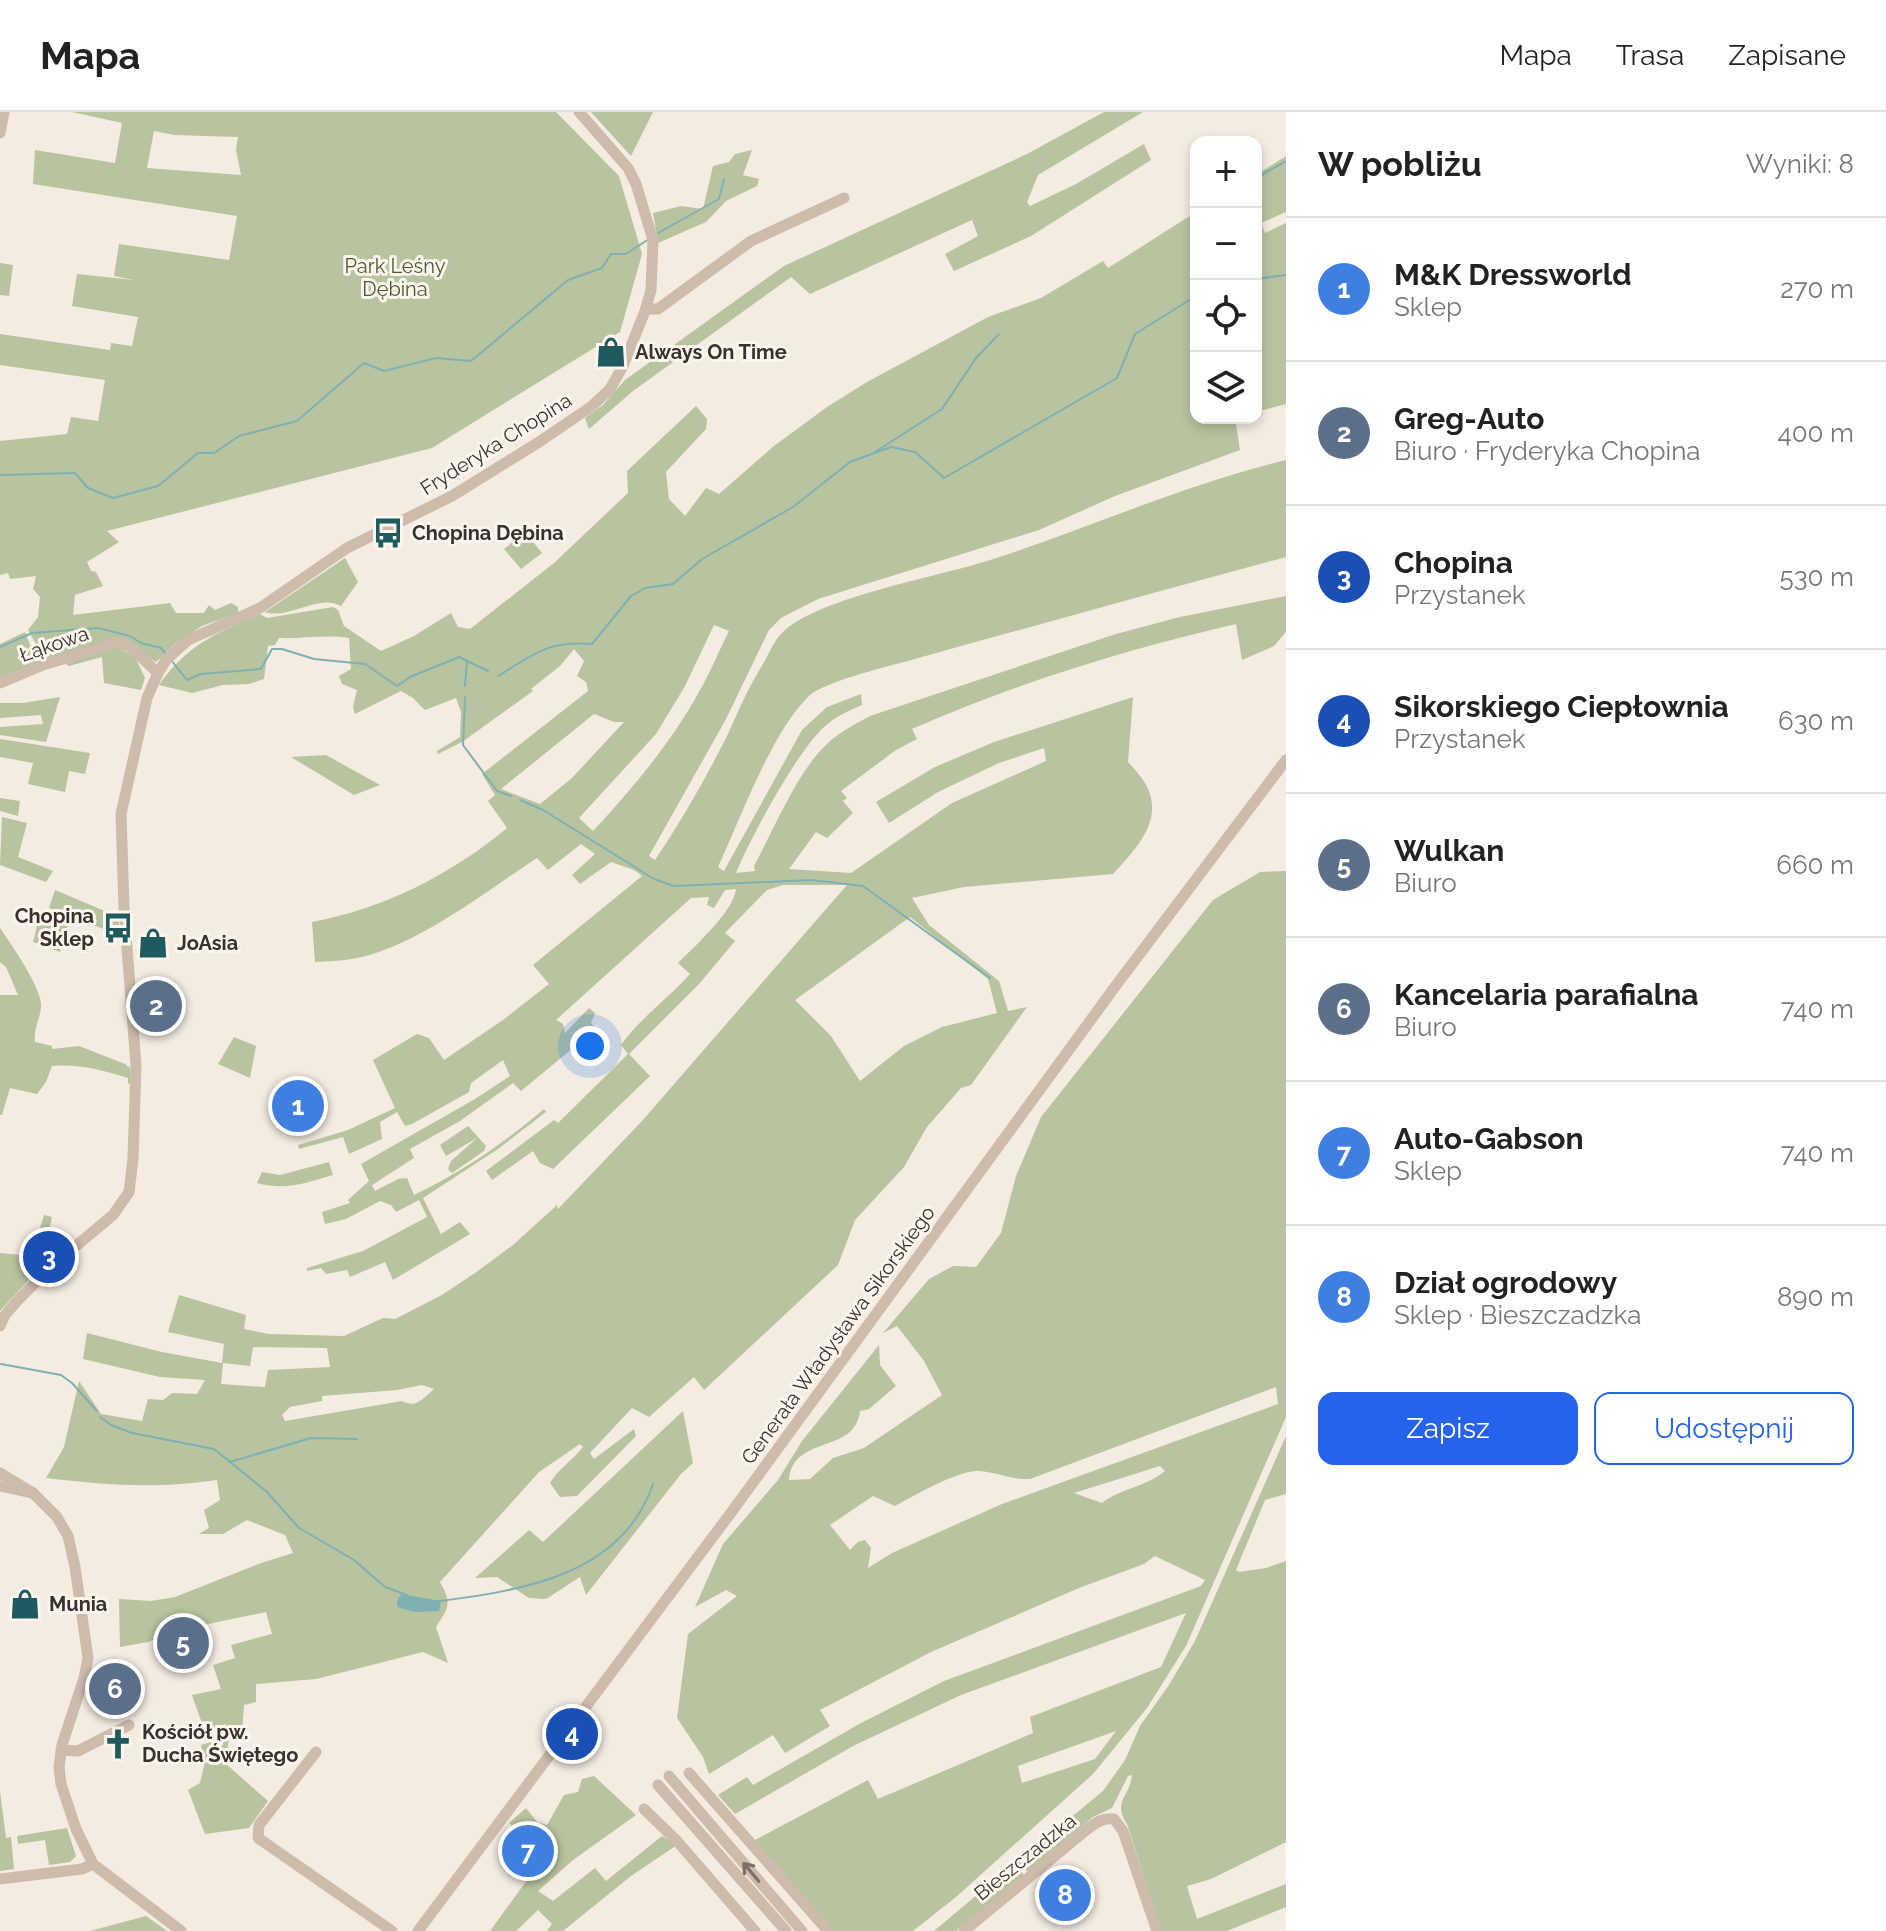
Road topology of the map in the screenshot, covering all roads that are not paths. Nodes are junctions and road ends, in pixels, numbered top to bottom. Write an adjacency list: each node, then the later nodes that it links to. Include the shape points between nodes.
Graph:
1 (4, 112): 3 (street)
2 (579, 112): 5 (street, Fryderyka Chopina, via 636,184 652,236 652,280)
3 (0, 133)
4 (844, 198): 5 (street, via 751,241 658,309)
5 (645, 310): 6 (street, Fryderyka Chopina, via 615,382 592,406 490,474 347,548 260,608 202,632 169,657)
6 (158, 673): 7 (street, Łąkowa, via 119,642); 9 (street, Fryderyka Chopina, via 149,690 121,814 136,1066 129,1192 113,1215 19,1299)
7 (0, 683)
8 (1286, 760): 22 (street, Generała Władysława Sikorskiego)
9 (0, 1326)
10 (1, 1480): 12 (street, via 33,1493 68,1536 88,1658)
11 (129, 1725): 12 (street, via 78,1751)
12 (61, 1750): 18 (street, via 61,1784)
13 (316, 1752): 21 (street, via 259,1825 258,1838)
14 (689, 1773): 26 (street)
15 (669, 1776): 25 (street, one-way to 15)
16 (658, 1785): 24 (street)
17 (644, 1809): 23 (street)
18 (93, 1864): 19 (street); 20 (street)
19 (0, 1879)
20 (181, 1931)
21 (392, 1931)
22 (418, 1931)
23 (755, 1931)
24 (786, 1931)
25 (802, 1931)
26 (828, 1931)
27 (964, 1931): 28 (street, Bieszczadzka, via 1091,1826 1114,1819 1123,1831)
28 (1157, 1931)

